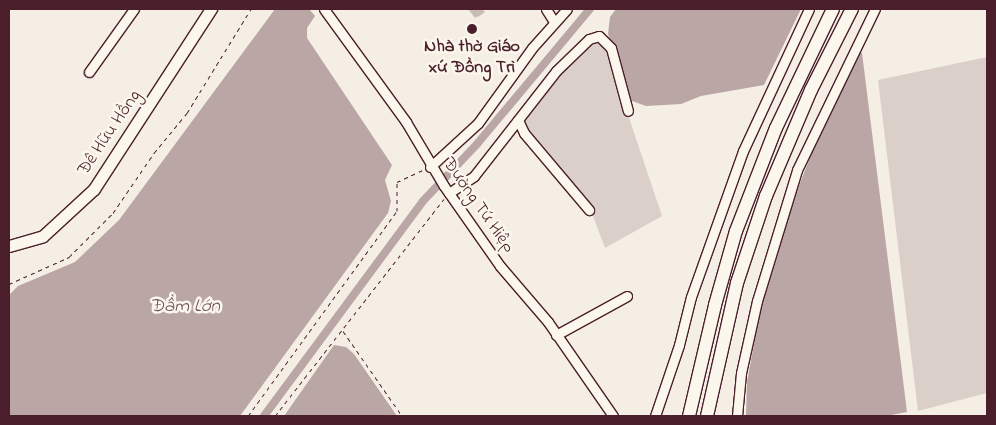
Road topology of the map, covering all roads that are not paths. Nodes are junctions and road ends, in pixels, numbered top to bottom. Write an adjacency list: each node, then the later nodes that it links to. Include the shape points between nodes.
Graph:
1 (134, 9): 11 (street)
2 (211, 9): 17 (main road, Đê Hữu Hồng, via 94,189 43,236)
3 (324, 9): 14 (street, Đường Tứ Hiệp, via 406,122)
4 (546, 9): 10 (street)
5 (567, 9): 10 (street)
6 (809, 9): 21 (street, via 743,151 690,297 680,345)
7 (833, 9): 22 (highway, via 776,128 736,231 714,305)
8 (852, 9): 23 (highway, via 810,90 766,196 737,283)
9 (875, 9): 24 (street, via 797,170 757,301 741,374)
10 (554, 22): 14 (street, via 478,123)
11 (90, 72)
12 (628, 111): 13 (street, via 611,48 599,36 589,39 568,57)
13 (518, 120): 15 (street, via 474,176); 16 (street, via 524,133)
14 (432, 169): 15 (street, Đường Tứ Hiệp)
15 (446, 190): 19 (street, Đường Tứ Hiệp, via 500,266)
16 (589, 210)
17 (9, 246)
18 (627, 296): 19 (street)
19 (556, 335): 20 (street, Đường Tứ Hiệp)
20 (613, 416)
21 (655, 416)
22 (690, 416)
23 (707, 416)
24 (737, 416)

